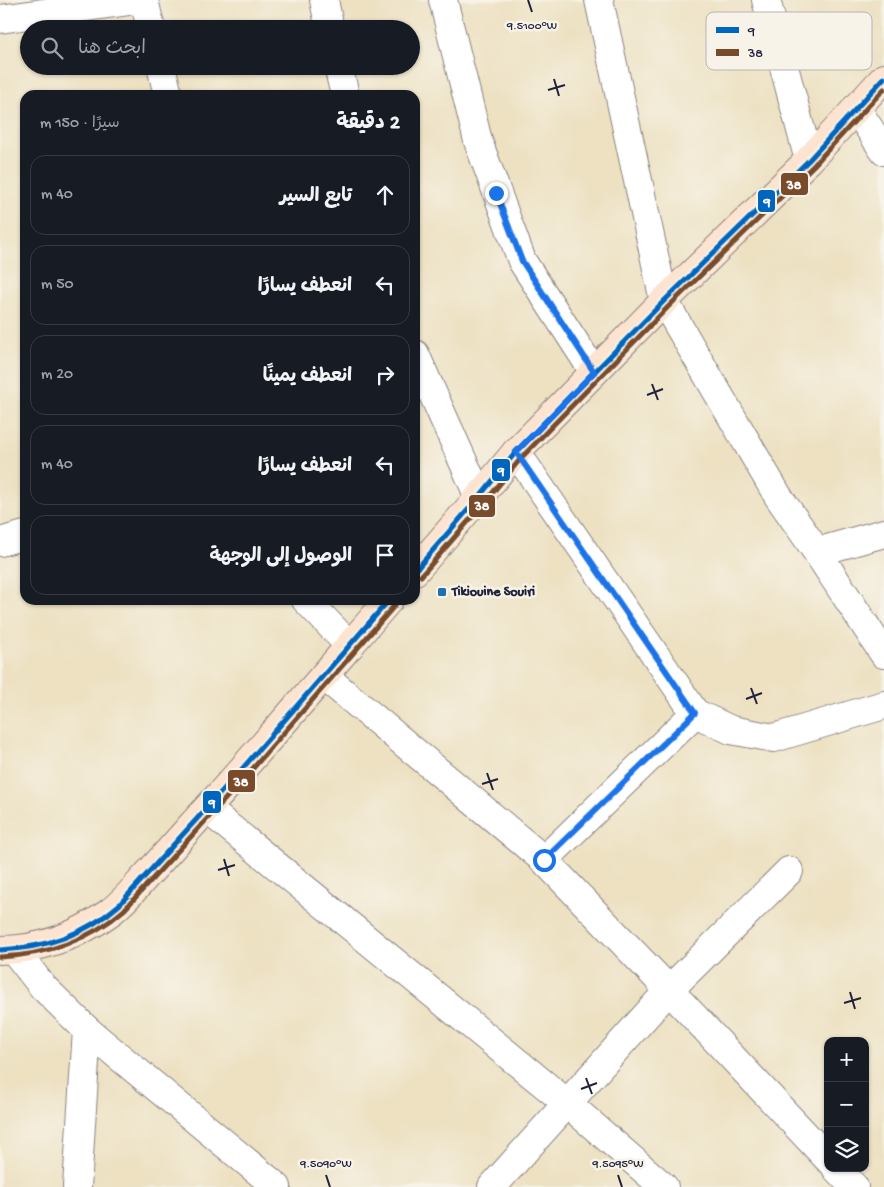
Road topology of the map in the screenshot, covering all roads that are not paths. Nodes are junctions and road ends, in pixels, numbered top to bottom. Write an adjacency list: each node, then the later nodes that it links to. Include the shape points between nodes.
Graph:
1 (137, 0): 6 (street)
2 (144, 0): 8 (street)
3 (324, 0): 9 (street)
4 (443, 0): 21 (street, via 478,141 522,261)
5 (599, 0): 19 (street)
6 (69, 4): 7 (street)
7 (0, 19)
8 (149, 20)
9 (328, 20)
10 (785, 70): 18 (street)
11 (163, 75): 14 (street)
12 (340, 75): 15 (street)
13 (884, 78): 16 (street)
14 (167, 90)
15 (344, 90)
16 (856, 108): 17 (street); 18 (street)
17 (884, 151)
18 (809, 160): 19 (street)
19 (664, 301): 21 (street); 27 (street, via 778,496)
20 (420, 365): 23 (street)
21 (594, 372): 22 (street)
22 (516, 452): 23 (street); 35 (street)
23 (479, 497): 28 (street)
24 (884, 533): 27 (street)
25 (20, 536): 26 (street)
26 (0, 542)
27 (817, 552): 32 (street)
28 (420, 565)
29 (311, 605): 31 (street)
30 (386, 605): 31 (street)
31 (350, 646): 33 (street)
32 (884, 654)
33 (324, 676): 36 (street); 37 (street)
34 (884, 705): 35 (street, via 774,738 731,730)
35 (695, 713): 37 (street)
36 (207, 809): 39 (street, via 110,912 81,931 48,944); 42 (street)
37 (544, 860): 40 (street)
38 (789, 872): 40 (street)
39 (7, 950): 41 (street)
40 (669, 990): 42 (street); 43 (street)
41 (87, 1030): 45 (street); 46 (street)
42 (567, 1103): 47 (street); 48 (street)
43 (824, 1155)
44 (840, 1172): 49 (street)
45 (77, 1187)
46 (277, 1187)
47 (492, 1187)
48 (664, 1187)
49 (854, 1187)

